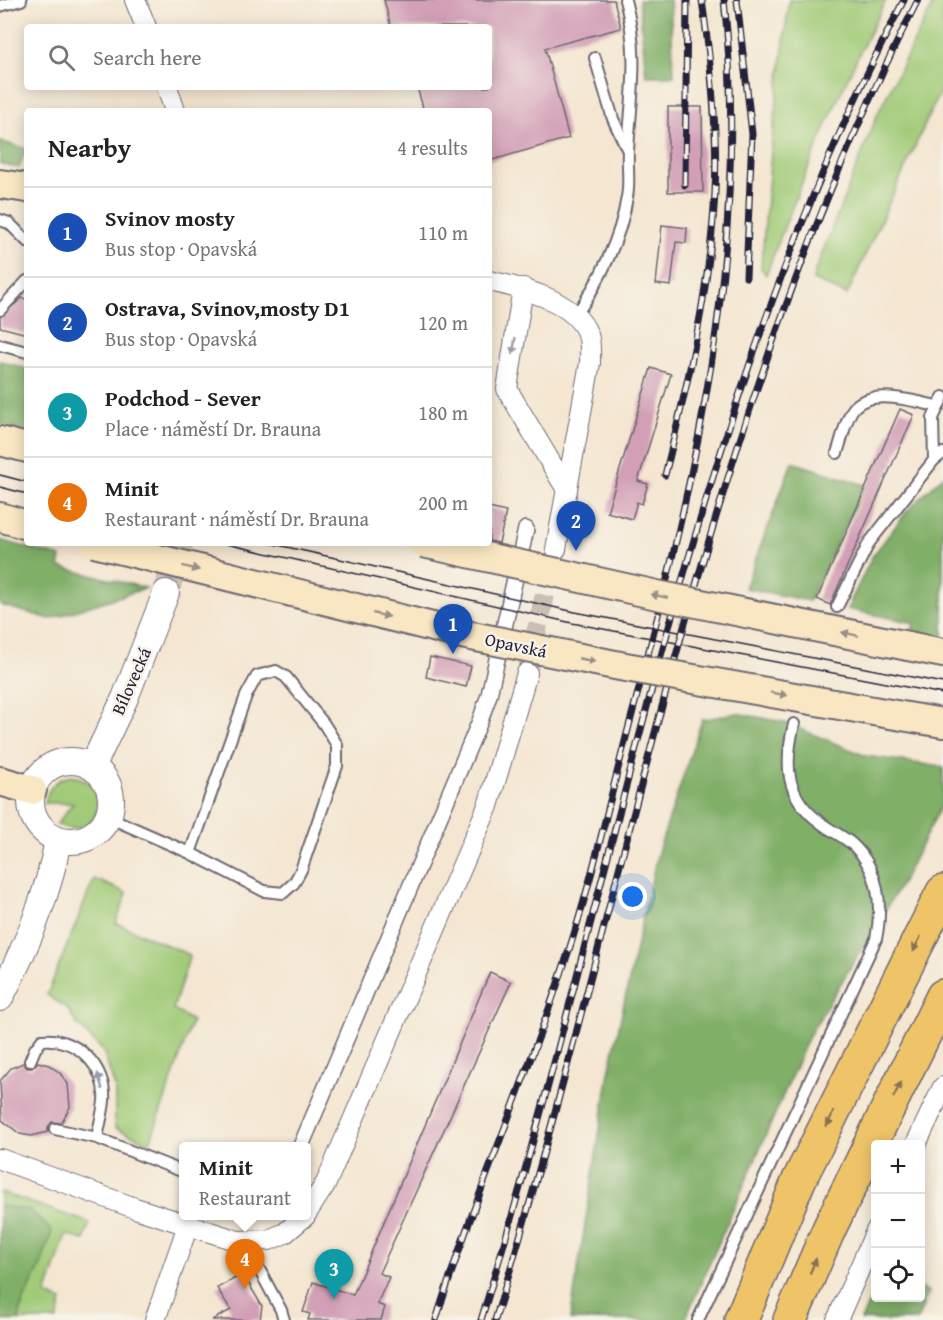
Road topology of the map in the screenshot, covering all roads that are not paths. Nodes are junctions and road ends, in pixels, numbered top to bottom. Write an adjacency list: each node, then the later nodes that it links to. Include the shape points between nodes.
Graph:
1 (21, 0): 4 (lane)
2 (135, 0): 5 (street)
3 (625, 0): 9 (lane, via 636,79)
4 (0, 6)
5 (145, 24)
6 (595, 58): 9 (lane, via 613,119)
7 (168, 90): 8 (street)
8 (174, 108)
9 (628, 151): 18 (lane, via 627,197 614,241 592,291)
10 (0, 184): 11 (main road)
11 (24, 188)
12 (0, 220): 13 (lane)
13 (24, 238)
14 (492, 282): 16 (street)
15 (24, 284): 17 (lane)
16 (523, 288): 18 (street); 26 (street, one-way to 26, via 507,389)
17 (0, 310)
18 (576, 315): 26 (street, via 588,336 590,363)
19 (0, 345): 20 (lane)
20 (24, 351)
21 (941, 401): 24 (lane, via 861,400 852,411); 25 (lane, via 933,418)
22 (0, 441): 23 (main road)
23 (24, 447)
24 (837, 453)
25 (938, 456): 34 (lane, via 869,543)
26 (567, 490): 32 (street)
27 (0, 517): 28 (main road)
28 (24, 524)
29 (526, 529): 53 (street, via 480,721)
30 (106, 546): 37 (main road, Opavská, one-way to 37, bridge, via 457,633)
31 (436, 546): 35 (main road, one-way to 31, bridge)
32 (556, 549)
33 (166, 593): 39 (street, Bílovecká, via 125,698)
34 (837, 607)
35 (943, 653)
36 (527, 673): 56 (street, via 488,806 326,1183)
37 (943, 723)
38 (794, 724): 64 (lane, via 787,766 796,795 806,810 852,844 865,859 875,879 880,919 876,939)
39 (92, 767): 41 (street, via 68,761 56,764 37,779); 42 (street, via 109,789)
40 (0, 781): 41 (main road)
41 (32, 790): 43 (street, via 33,818)
42 (108, 817): 43 (street, via 102,827 82,840); 44 (lane)
43 (58, 840): 47 (street, via 40,913)
44 (190, 853): 44 (lane, via 246,696 257,675 276,670 286,677 337,745 337,766 301,870 283,893 264,891)
45 (943, 892): 65 (highway, one-way to 65, via 799,1180)
46 (943, 996): 66 (highway, one-way to 46, via 829,1229)
47 (0, 998)
48 (30, 1061): 51 (lane, one-way to 48, via 104,1099 92,1061 72,1044 57,1038 42,1040)
49 (943, 1087): 52 (street)
50 (55, 1129): 51 (lane)
51 (97, 1138): 55 (lane)
52 (917, 1140)
53 (303, 1142)
54 (0, 1159): 57 (street)
55 (179, 1170)
56 (311, 1207)
57 (179, 1217)
58 (189, 1220): 61 (street); 62 (street)
59 (300, 1220): 61 (street, via 285,1233)
60 (871, 1242): 67 (street)
61 (245, 1243): 63 (lane)
62 (155, 1320)
63 (284, 1320)
64 (698, 1320)
65 (741, 1320)
66 (790, 1320)
67 (837, 1320)

